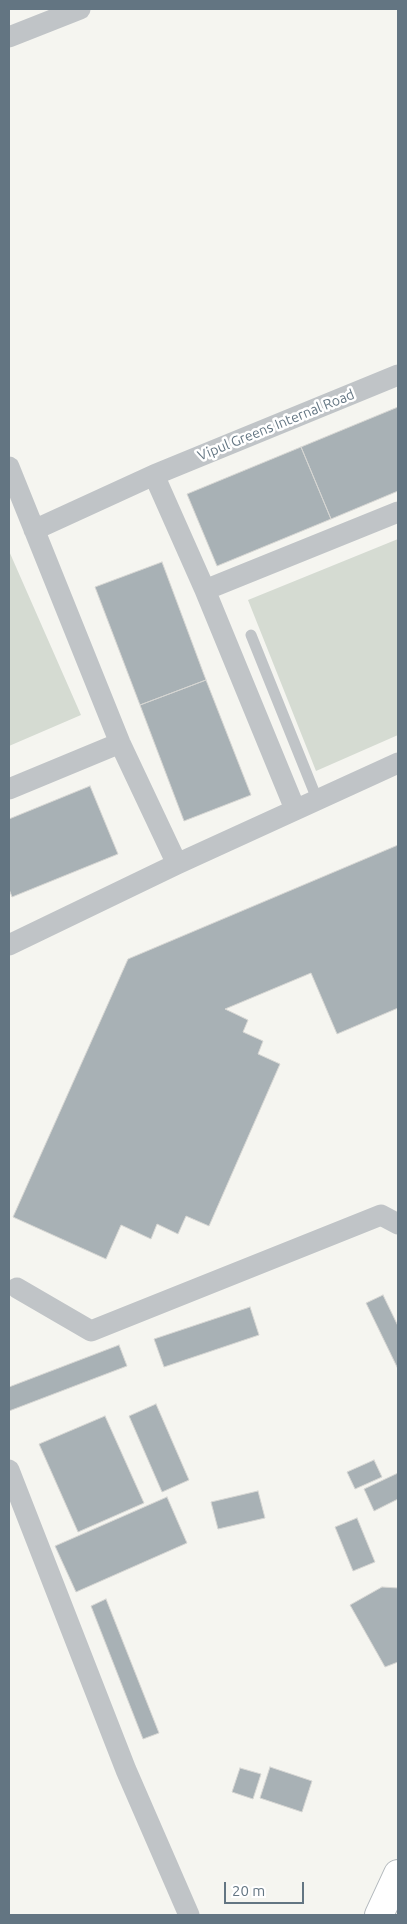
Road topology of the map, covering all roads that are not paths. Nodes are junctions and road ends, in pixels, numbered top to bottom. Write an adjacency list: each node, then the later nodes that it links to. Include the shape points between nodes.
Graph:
1 (80, 9): 2 (street)
2 (9, 37)
3 (398, 375): 5 (street, Vipul Greens Internal Road)
4 (9, 467): 7 (street)
5 (154, 475): 7 (street, Vipul Greens Internal Road); 8 (street)
6 (398, 512): 8 (street)
7 (34, 530): 10 (street)
8 (205, 590): 14 (street)
9 (250, 635): 13 (lane)
10 (120, 743): 12 (street); 15 (street)
11 (398, 763): 13 (street)
12 (9, 789)
13 (317, 799): 14 (street)
14 (295, 809): 15 (street)
15 (177, 864): 16 (street)
16 (9, 945)
17 (398, 1224): 18 (street, via 381,1216 91,1332)
18 (17, 1288)
19 (9, 1470): 20 (street)
20 (17, 1509): 22 (street)
21 (398, 1874): 23 (main road)
22 (189, 1915)
23 (379, 1915)

